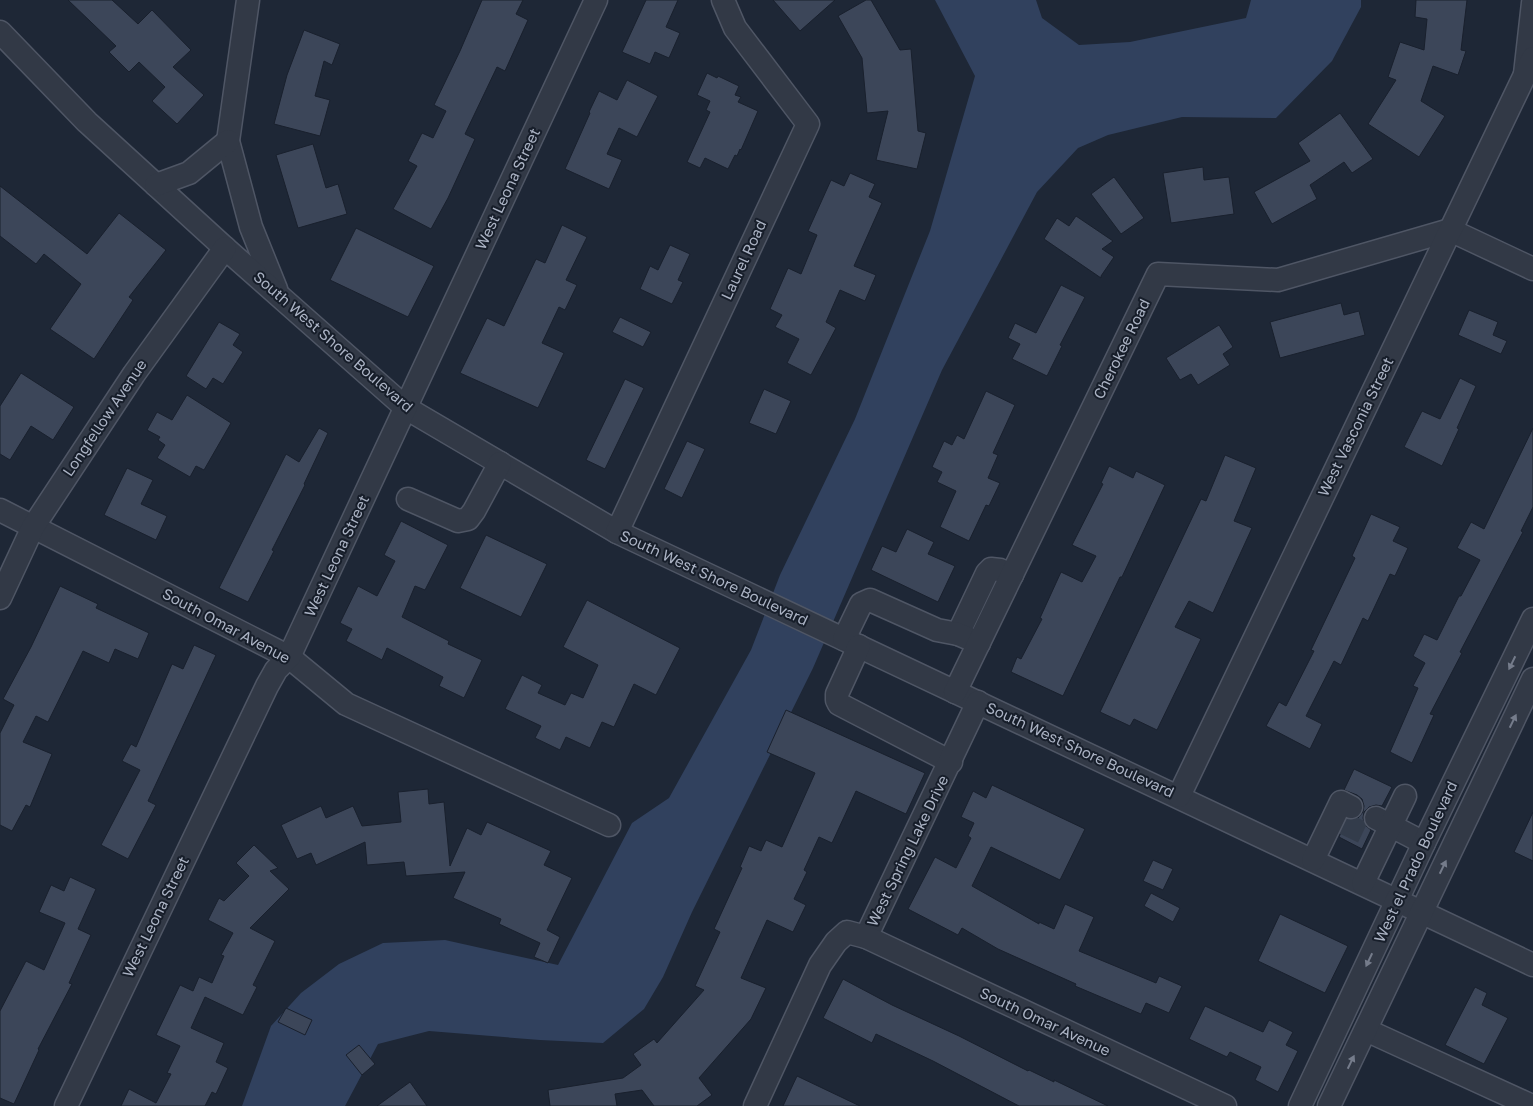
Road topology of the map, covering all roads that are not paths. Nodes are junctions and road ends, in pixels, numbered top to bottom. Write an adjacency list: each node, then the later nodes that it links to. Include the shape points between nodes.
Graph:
1 (248, 0): 7 (street)
2 (596, 0): 13 (street, West Leona Street)
3 (722, 0): 18 (street, Laurel Road, via 735,28 808,124)
4 (1533, 3): 6 (street, West Vasconia Street)
5 (0, 32): 8 (street, South West Shore Boulevard, via 87,122)
6 (1529, 67): 9 (street, West Vasconia Street)
7 (228, 141): 8 (street, via 188,173); 12 (street, via 251,228)
8 (156, 185): 10 (street, South West Shore Boulevard)
9 (1450, 230): 11 (street); 19 (street, Cherokee Road, via 1278,280 1158,274); 32 (street, West Vasconia Street)
10 (225, 248): 12 (street, South West Shore Boulevard); 17 (street, Longfellow Avenue, via 134,374)
11 (1533, 269)
12 (278, 295): 13 (street, South West Shore Boulevard)
13 (406, 408): 14 (street, South West Shore Boulevard); 27 (street, West Leona Street)
14 (500, 463): 15 (street, via 468,519 458,521); 18 (street, South West Shore Boulevard)
15 (408, 499)
16 (0, 510): 17 (street, South Omar Avenue)
17 (33, 527): 21 (street, Longfellow Avenue); 27 (street, South Omar Avenue)
18 (617, 532): 25 (street, South West Shore Boulevard)
19 (1012, 575): 20 (street, via 991,569); 22 (street, Cherokee Road)
20 (976, 595): 22 (street); 24 (street)
21 (0, 598)
22 (998, 604): 26 (street, Cherokee Road)
23 (1533, 619): 37 (street, West el Prado Boulevard, one-way to 37)
24 (958, 634): 25 (street, via 937,630 870,600 861,604); 26 (street)
25 (852, 643): 29 (street, South West Shore Boulevard); 31 (street, via 838,694 839,704)
26 (979, 643): 29 (street, Cherokee Road)
27 (289, 657): 35 (street, South Omar Avenue, via 346,704); 45 (street, West Leona Street, via 276,670 268,686)
28 (1533, 679): 41 (street, West el Prado Boulevard, one-way to 28)
29 (955, 692): 30 (street, South West Shore Boulevard)
30 (978, 702): 31 (street, West Spring Lake Drive); 32 (street, South West Shore Boulevard)
31 (951, 762): 42 (street, West Spring Lake Drive)
32 (1179, 796): 38 (street, South West Shore Boulevard)
33 (1405, 796): 36 (street)
34 (1342, 816): 38 (street)
35 (609, 825)
36 (1380, 830): 37 (street); 39 (street)
37 (1424, 842): 40 (street, West el Prado Boulevard)
38 (1313, 860): 39 (street, South West Shore Boulevard)
39 (1363, 883): 40 (street, South West Shore Boulevard)
40 (1398, 900): 41 (street, South West Shore Boulevard); 48 (street, West el Prado Boulevard, one-way to 48)
41 (1422, 911): 43 (street, South West Shore Boulevard); 44 (street, West el Prado Boulevard)
42 (866, 938): 46 (street, West Spring Lake Drive, via 847,932 820,965); 47 (street, South Omar Avenue)
43 (1533, 965)
44 (1366, 1030): 49 (street, West el Prado Boulevard, one-way to 44); 50 (street)
45 (66, 1106)
46 (755, 1106)
47 (1225, 1106)
48 (1300, 1106)
49 (1330, 1106)
50 (1532, 1106)

